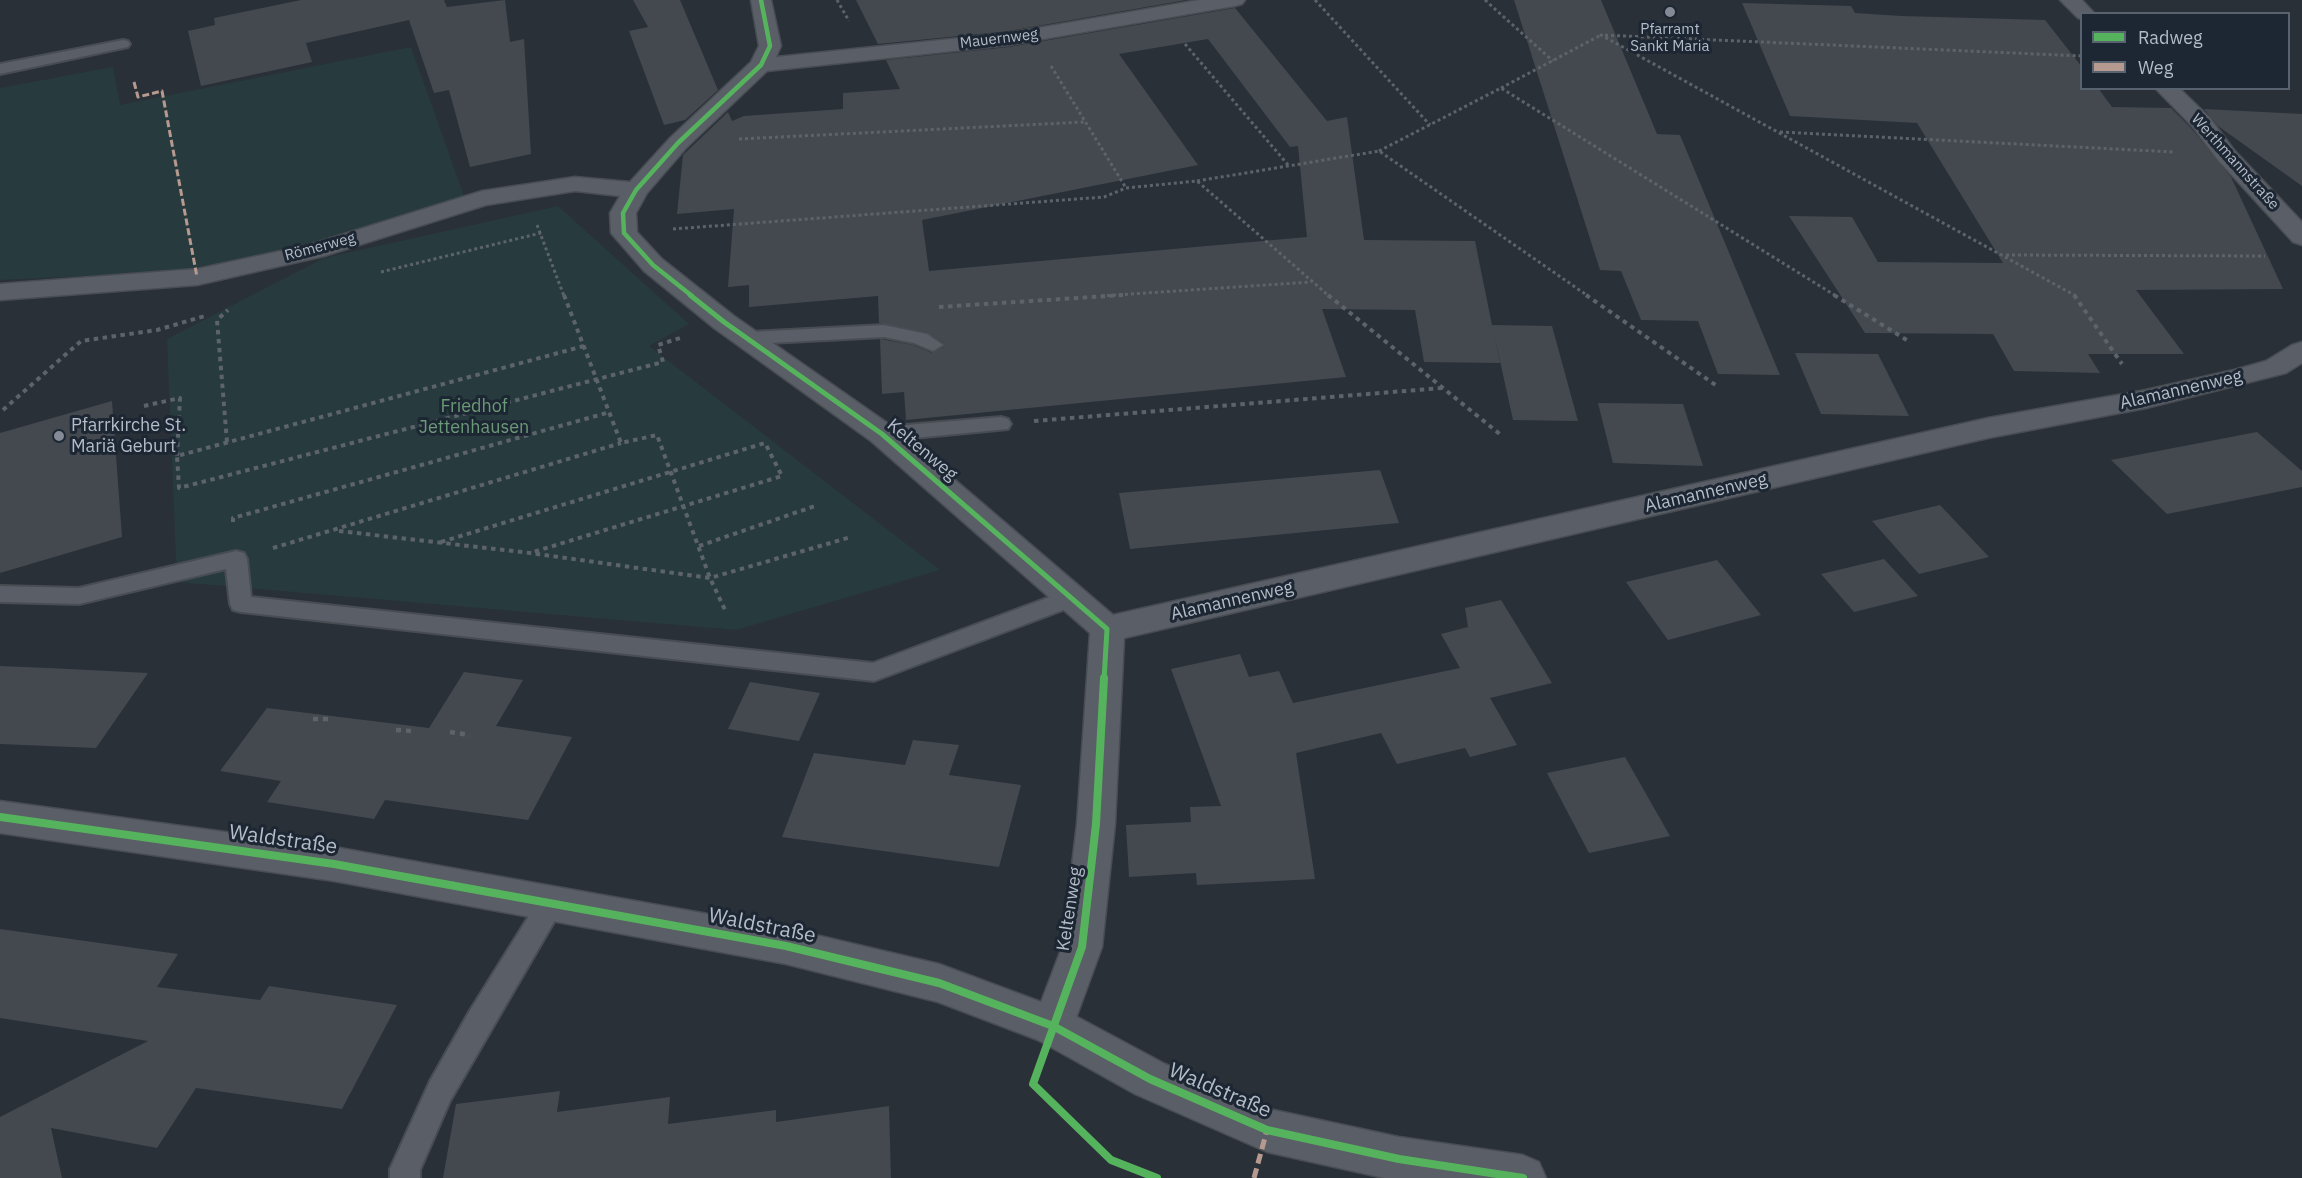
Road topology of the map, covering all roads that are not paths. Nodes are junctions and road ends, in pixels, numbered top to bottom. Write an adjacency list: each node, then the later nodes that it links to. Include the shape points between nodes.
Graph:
1 (761, 0): 6 (street, via 770,46)
2 (1235, 0): 6 (street, Mauernweg, via 1032,35)
3 (2070, 0): 4 (street)
4 (2083, 12)
5 (123, 44): 7 (lane)
6 (761, 66): 9 (street, Keltenweg, via 678,143)
7 (0, 69)
8 (2168, 90): 10 (street, Werthmannstraße)
9 (636, 189): 11 (street, Römerweg, via 575,184 482,198 315,251 197,277); 12 (street, Keltenweg, via 623,213 624,232 653,265)
10 (2302, 237)
11 (0, 292)
12 (750, 338): 13 (lane, via 884,331 920,338); 16 (street, Keltenweg)
13 (933, 345)
14 (2302, 351): 19 (street, Alamannenweg, via 2276,367 2146,399 1988,428)
15 (1001, 424): 16 (lane)
16 (882, 434): 18 (street, Keltenweg)
17 (0, 594): 18 (lane, via 79,596 236,559 241,604 874,672)
18 (1071, 598): 19 (street, Keltenweg)
19 (1107, 629): 22 (street, Keltenweg, via 1096,824 1082,947)
20 (0, 817): 21 (street, Waldstraße, via 334,864)
21 (552, 903): 22 (street, Waldstraße, via 786,946 939,983); 23 (lane, via 440,1091 405,1169)
22 (1053, 1026): 24 (street, Waldstraße, via 1150,1079 1267,1130 1399,1159)
23 (405, 1178)
24 (1523, 1178)

